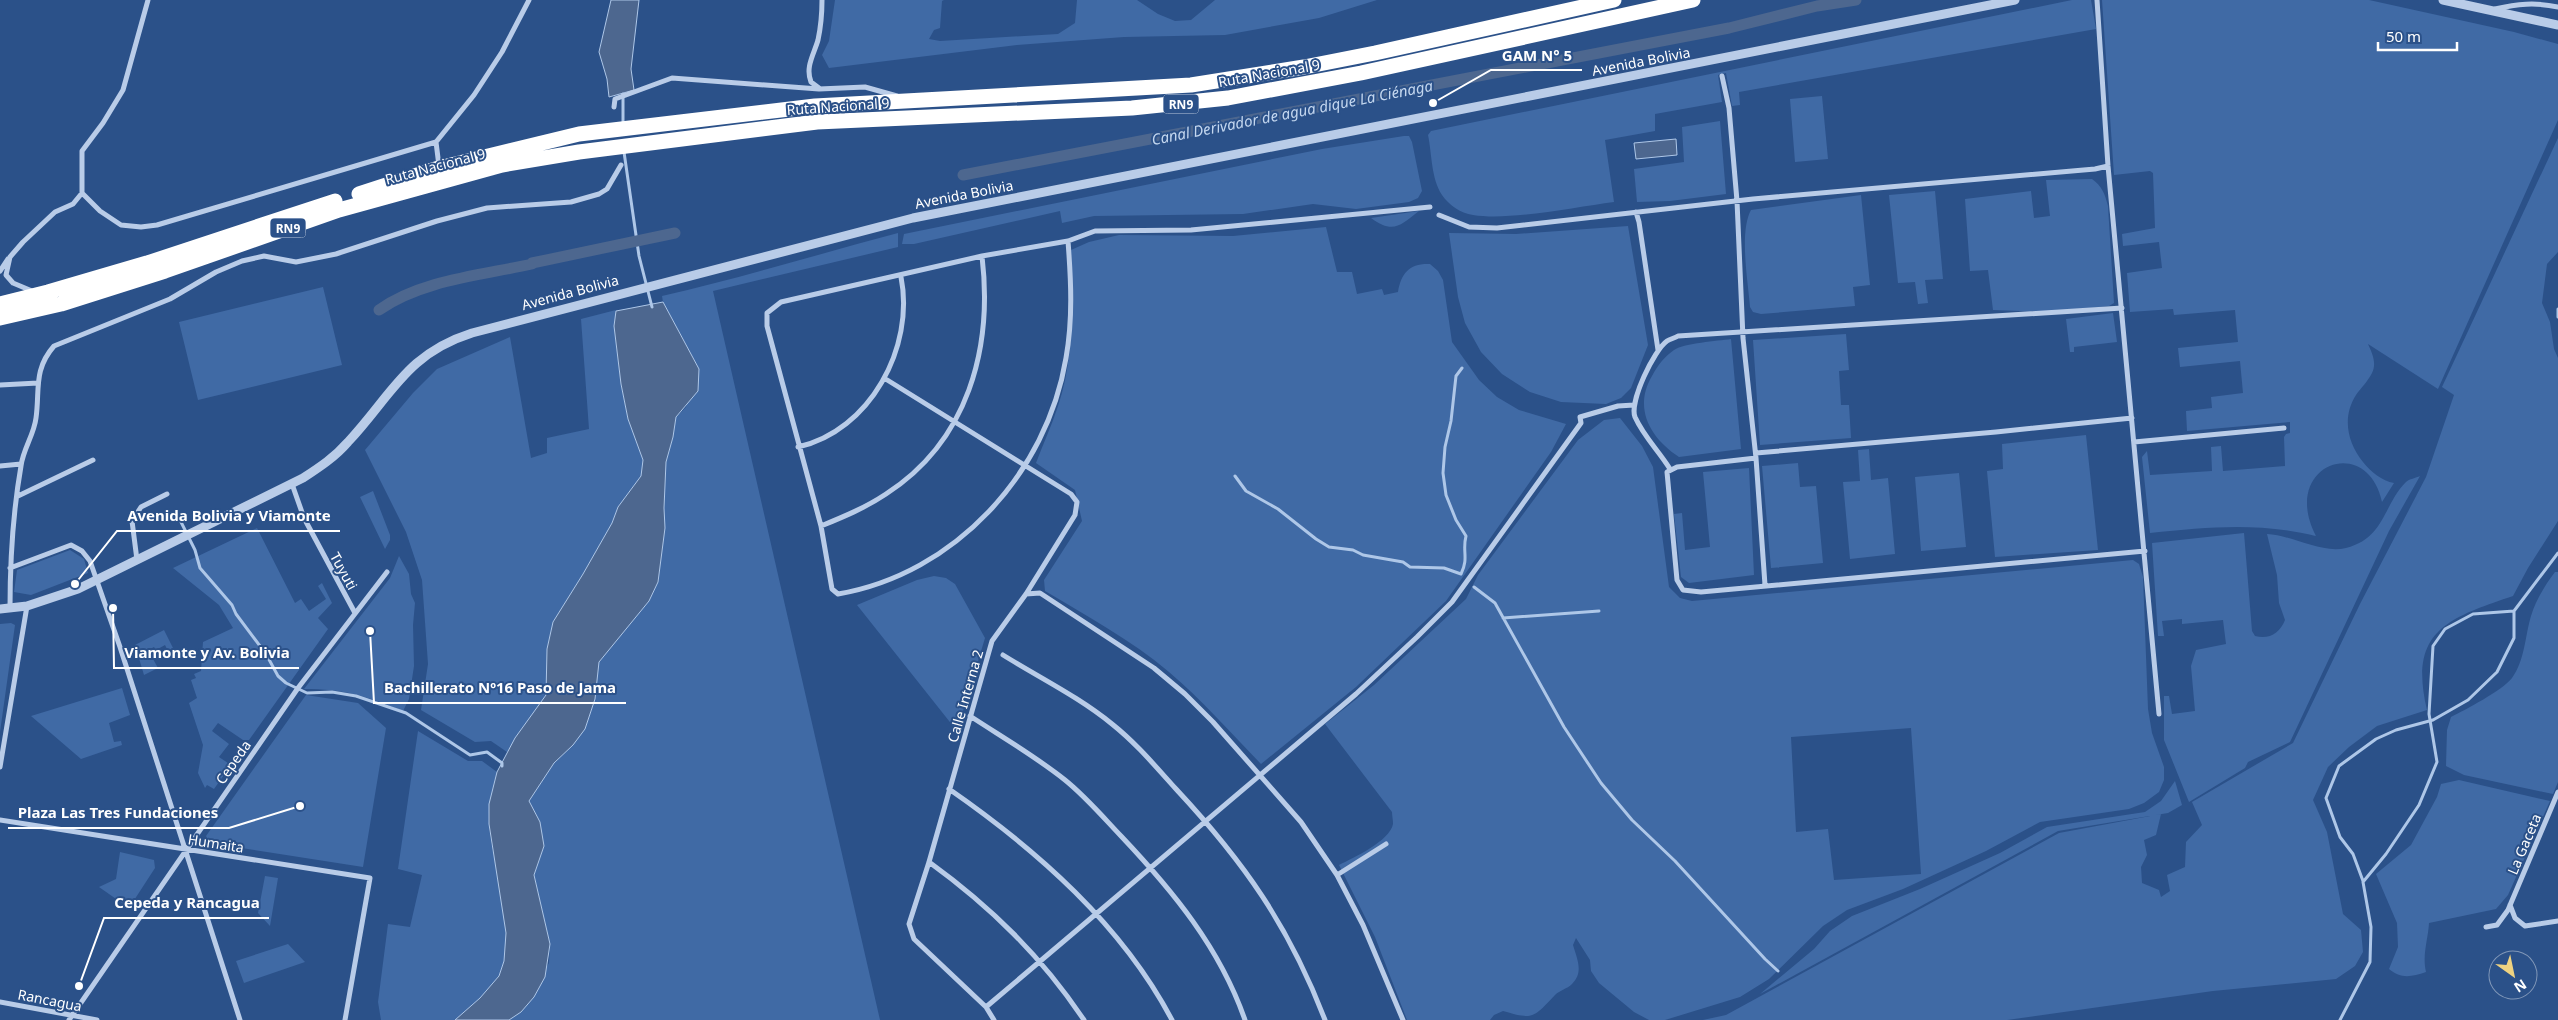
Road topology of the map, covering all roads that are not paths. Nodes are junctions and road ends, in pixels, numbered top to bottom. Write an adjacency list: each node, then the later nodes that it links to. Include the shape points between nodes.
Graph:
1 (148, 0): 20 (street, via 123,90 82,151)
2 (529, 0): 16 (street, via 488,73)
3 (822, 0): 13 (street, via 818,40 809,66 811,82)
4 (1614, 0): 14 (highway, Ruta Nacional 9 / RN9, via 1357,57 1191,85)
5 (1692, 0): 33 (highway, Ruta Nacional 9 / RN9, via 1361,73 1228,98 1124,108 818,122 502,165 339,210 61,304)
6 (2015, 0): 51 (street, Avenida Bolivia, via 913,218 472,332 432,350 390,389 336,455)
7 (2097, 0): 18 (street)
8 (2443, 0): 10 (street)
9 (2558, 8): 10 (street, via 2519,3)
10 (2493, 10): 11 (street)
11 (2558, 25)
12 (1722, 76): 21 (street, via 1729,108)
13 (819, 89): 14 (street, via 865,87); 15 (street, via 672,78 615,99)
14 (912, 100): 19 (highway, Ruta Nacional 9 / RN9, via 815,106 579,134)
15 (614, 107)
16 (436, 142): 19 (street); 20 (street, via 157,225 121,224 100,211)
17 (621, 165): 37 (street, via 607,189 571,202 487,208 336,254 296,262 264,256 242,261 170,299 54,346 44,356)
18 (2108, 166): 21 (street); 32 (street)
19 (439, 168): 30 (highway, Ruta Nacional 9 / RN9)
20 (82, 192): 27 (street, via 73,204 45,220)
21 (1737, 201): 23 (street); 34 (street)
22 (1430, 207): 25 (street, via 1190,230 1095,230)
23 (1636, 212): 24 (street, via 1497,228 1469,226); 35 (street)
24 (1439, 215)
25 (1068, 241): 26 (street); 48 (street, via 1072,302 1066,360 1048,419)
26 (982, 256): 29 (street); 41 (street, via 986,296 982,341 976,372)
27 (10, 257): 28 (street); 30 (street, via 6,275 13,283 27,290)
28 (0, 271)
29 (901, 277): 36 (street, via 901,328); 44 (street, via 781,302 767,312 767,326)
30 (48, 292): 31 (highway, Ruta Nacional 9 / RN9)
31 (0, 304)
32 (2122, 308): 34 (street); 40 (street)
33 (0, 318)
34 (1743, 331): 35 (street, via 1678,336); 45 (street)
35 (1658, 350): 39 (street)
36 (884, 378): 41 (street); 44 (street, via 872,398 852,419 824,438)
37 (38, 383): 38 (street); 47 (street, via 36,420)
38 (0, 385)
39 (1634, 406): 50 (street, via 1634,415); 70 (street, via 1618,406 1580,417 1582,423 1452,602 1356,694)
40 (2132, 418): 43 (street); 45 (street)
41 (954, 421): 48 (street); 54 (street, via 930,455 898,486 866,506)
42 (2284, 428): 43 (street)
43 (2134, 442): 55 (street)
44 (798, 447): 54 (street)
45 (1756, 455): 50 (street); 60 (street)
46 (94, 460): 53 (street)
47 (21, 464): 49 (street); 53 (street)
48 (1025, 464): 54 (street, via 998,502 963,536 916,568 862,588 838,594 832,589); 61 (street, Calle Interna 2, via 1071,494 1076,502 1075,515)
49 (0, 466)
50 (1670, 469): 60 (street, via 1666,478 1677,580 1683,590 1701,592)
51 (292, 484): 56 (street, Avenida Bolivia); 65 (street, Tuyuti, via 304,518)
52 (167, 494): 56 (street, via 141,506 132,521)
53 (18, 496): 57 (street)
54 (820, 526)
55 (2145, 551): 60 (street); 67 (street)
56 (137, 560): 59 (street, Avenida Bolivia)
57 (10, 568): 59 (street, via 71,545 90,561); 63 (street)
58 (387, 572): 65 (street, Cepeda)
59 (98, 580): 62 (street, Avenida Bolivia); 76 (street)
60 (1765, 585)
61 (1026, 594): 68 (street, Calle Interna 2, via 992,641); 70 (street, via 1040,593 1154,668 1214,722)
62 (27, 606): 63 (street, Avenida Bolivia); 69 (street)
63 (10, 608): 64 (street, Avenida Bolivia)
64 (0, 609)
65 (356, 613): 76 (street, Cepeda, via 298,688)
66 (1003, 655): 74 (street, via 1079,699 1113,725)
67 (2159, 714)
68 (970, 716): 71 (street, Calle Interna 2); 78 (street, via 1066,781)
69 (0, 767)
70 (1260, 775): 74 (street); 79 (street, via 1301,822)
71 (949, 789): 77 (street, Calle Interna 2); 81 (street, via 1045,862)
72 (2558, 792): 80 (street, La Gaceta)
73 (0, 820): 76 (street, Humaita)
74 (1206, 821): 78 (street); 95 (street, via 1243,865 1275,914)
75 (1386, 844): 79 (street)
76 (186, 850): 87 (street, Cepeda); 89 (street); 90 (street, Humaita, via 370,878)
77 (929, 862): 84 (street, via 973,894 1015,933); 86 (street, Calle Interna 2, via 909,924 914,939)
78 (1151, 867): 81 (street); 94 (street, via 1198,926 1237,996)
79 (1336, 875): 96 (street, via 1363,925)
80 (2510, 905): 82 (street, via 2515,918 2525,926); 83 (street, La Gaceta, via 2497,925)
81 (1095, 914): 84 (street); 93 (street, via 1142,970)
82 (2558, 922)
83 (2486, 927)
84 (1040, 962): 86 (street); 92 (street)
85 (0, 1002): 87 (street, Rancagua)
86 (986, 1007): 91 (street)
87 (70, 1018): 88 (street, Rancagua)
88 (97, 1020)
89 (240, 1020)
90 (345, 1020)
91 (994, 1020)
92 (1084, 1020)
93 (1172, 1020)
94 (1245, 1020)
95 (1325, 1020)
96 (1402, 1020)

